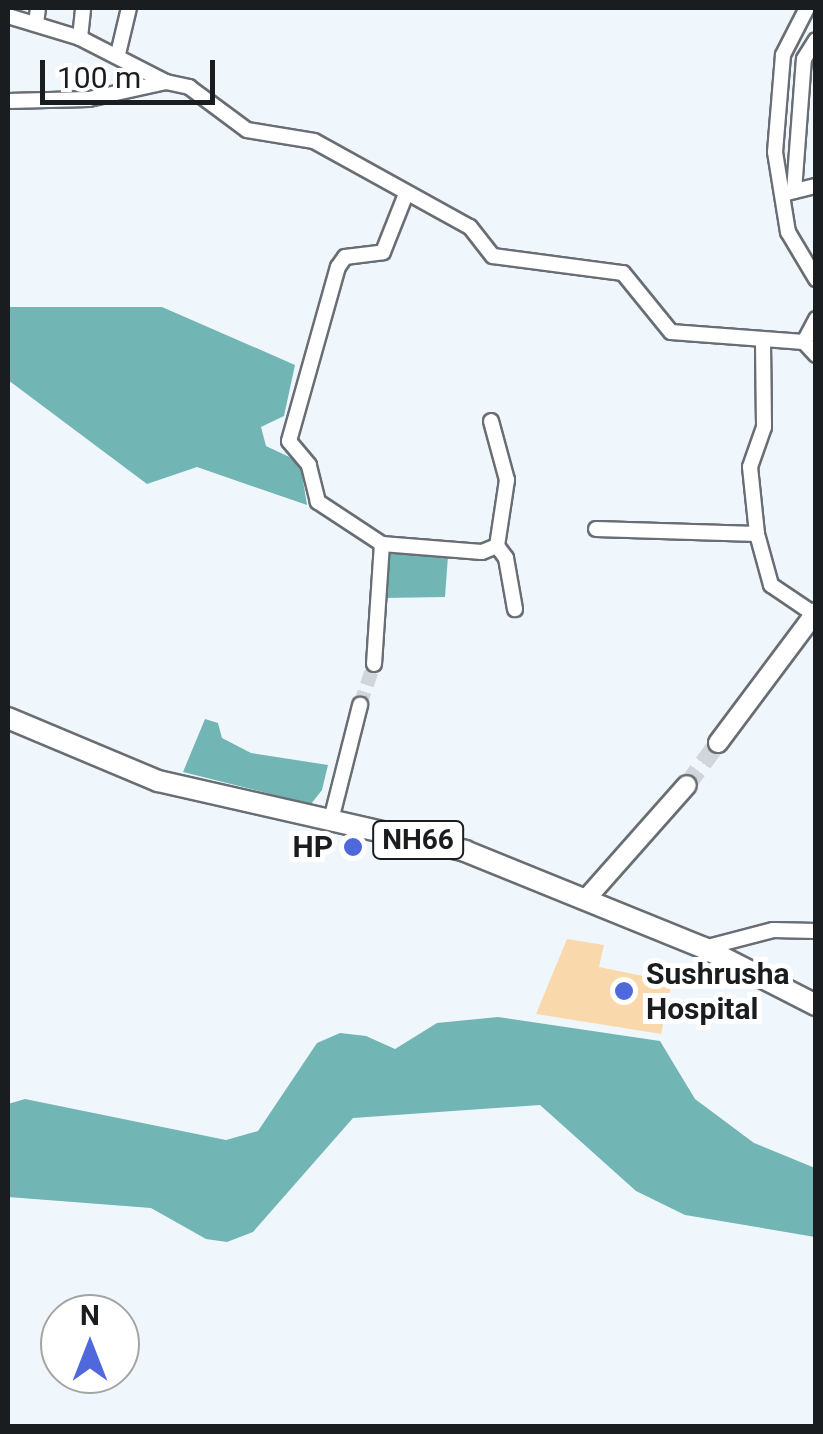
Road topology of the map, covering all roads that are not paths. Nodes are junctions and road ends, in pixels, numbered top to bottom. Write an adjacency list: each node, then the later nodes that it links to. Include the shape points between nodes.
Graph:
1 (38, 8): 6 (street)
2 (83, 8): 7 (street)
3 (129, 8): 9 (street)
4 (807, 8): 13 (street, via 783,55 775,152)
5 (8, 16): 6 (street)
6 (36, 24): 7 (street)
7 (80, 38): 9 (street)
8 (816, 40): 13 (street, via 804,59)
9 (118, 54): 10 (street)
10 (166, 82): 11 (street, via 89,99); 14 (street, via 224,108 248,130 314,141)
11 (8, 101)
12 (816, 186): 13 (street)
13 (787, 193): 15 (street, via 788,232)
14 (406, 194): 18 (street, via 470,227 504,258 610,268 638,285 670,332); 23 (street, via 378,256 340,263 289,441 309,465 318,502)
15 (816, 280)
16 (816, 320): 17 (street)
17 (804, 342): 18 (street); 19 (street)
18 (763, 343): 22 (street, via 764,427 750,467)
19 (816, 355)
20 (491, 422): 24 (street, via 507,480)
21 (596, 529): 22 (street)
22 (757, 534): 26 (street, via 771,585)
23 (382, 544): 24 (street, via 482,552); 27 (street)
24 (496, 546): 25 (street, via 506,558)
25 (515, 609)
26 (812, 622): 30 (main road)
27 (374, 664)
28 (360, 705): 32 (street)
29 (8, 718): 32 (highway, NH66, via 158,782)
30 (718, 743)
31 (687, 784): 33 (main road)
32 (330, 820): 33 (highway, NH66, via 465,851)
33 (586, 898): 35 (highway, NH66)
34 (816, 930): 35 (street, via 772,930)
35 (704, 948): 36 (highway, NH66)
36 (816, 1005)

